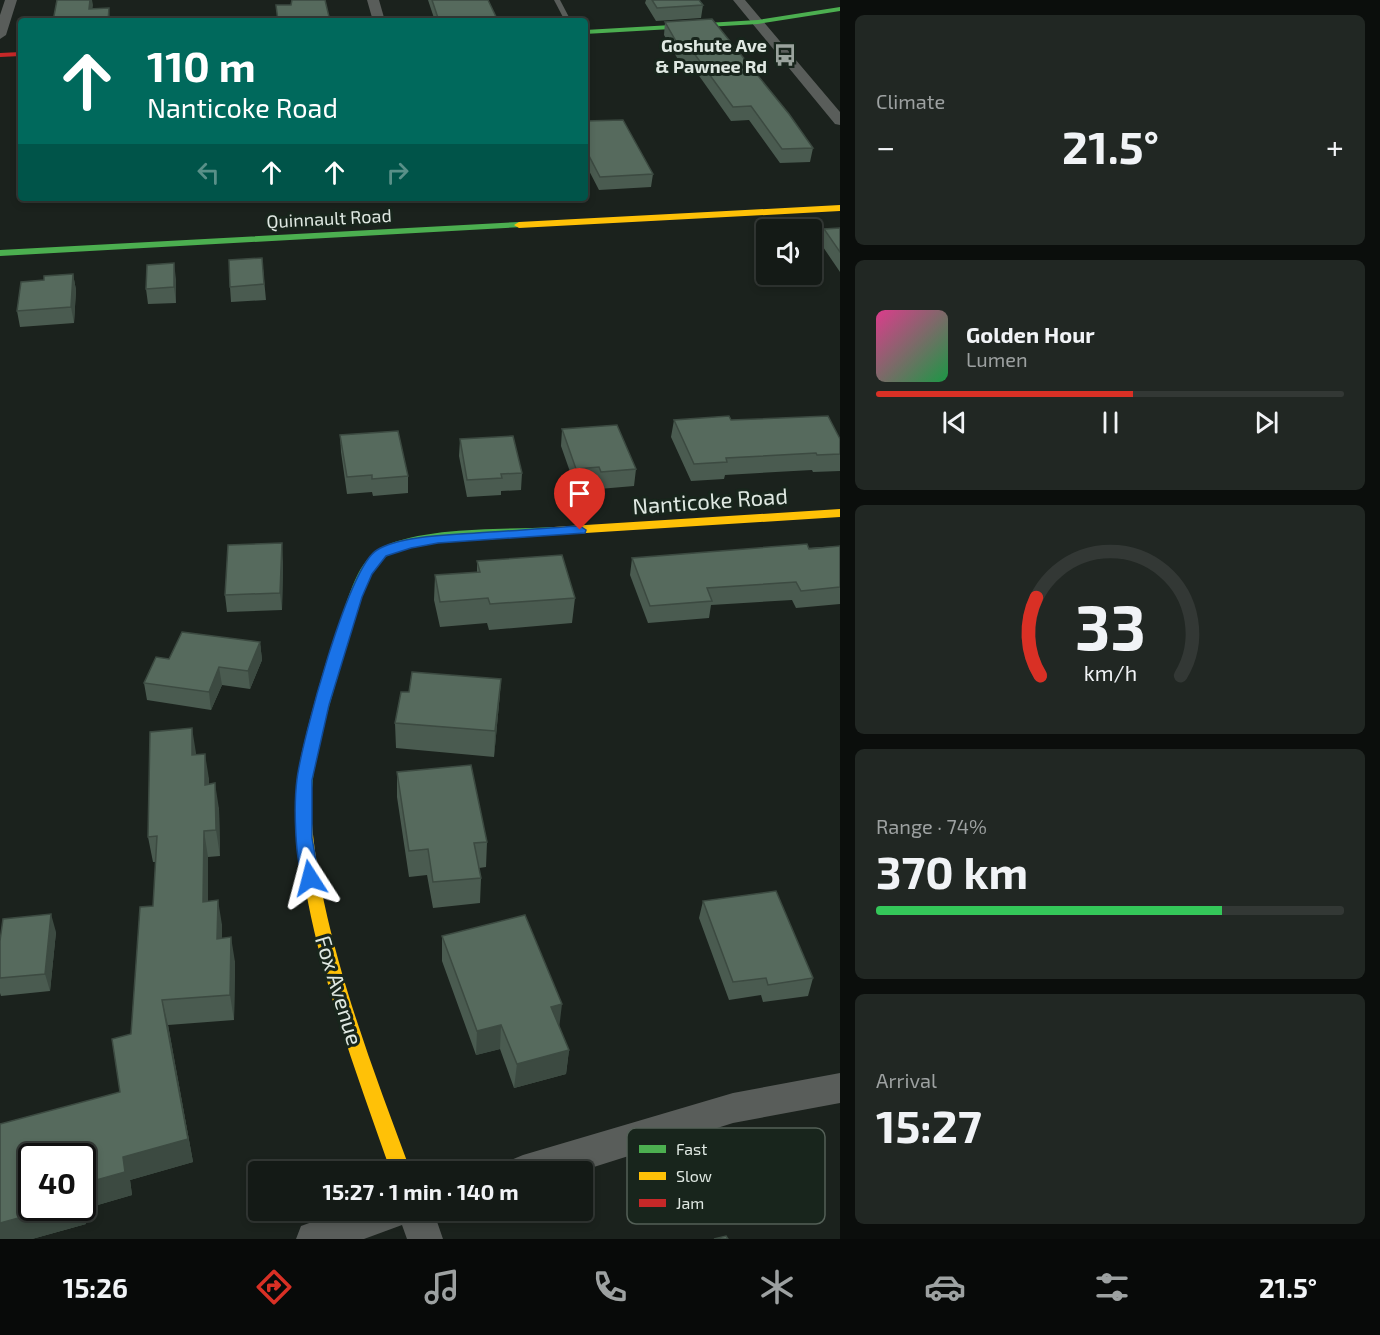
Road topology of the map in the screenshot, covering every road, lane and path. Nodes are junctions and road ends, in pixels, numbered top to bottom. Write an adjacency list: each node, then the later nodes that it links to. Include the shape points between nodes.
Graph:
1 (10, 0): 10 (street)
2 (374, 0): 6 (street)
3 (557, 0): 7 (lane)
4 (739, 0): 8 (street)
5 (840, 9): 8 (street)
6 (378, 18)
7 (566, 18)
8 (758, 22): 9 (street); 13 (street)
9 (588, 32)
10 (0, 35)
11 (18, 54): 12 (street)
12 (0, 55)
13 (840, 120)
14 (840, 208): 15 (street, Quinnault Road)
15 (0, 253)
16 (840, 513): 17 (street, Nanticoke Road)
17 (438, 539): 21 (street, Fox Avenue, via 381,553 366,573 322,705 304,780 304,838 330,966)
18 (840, 1088): 19 (street, via 733,1108)
19 (667, 1128)
20 (627, 1140): 22 (street)
21 (397, 1161)
22 (559, 1161)
23 (366, 1221): 25 (street)
24 (419, 1221): 26 (street)
25 (314, 1239)
26 (425, 1239)

